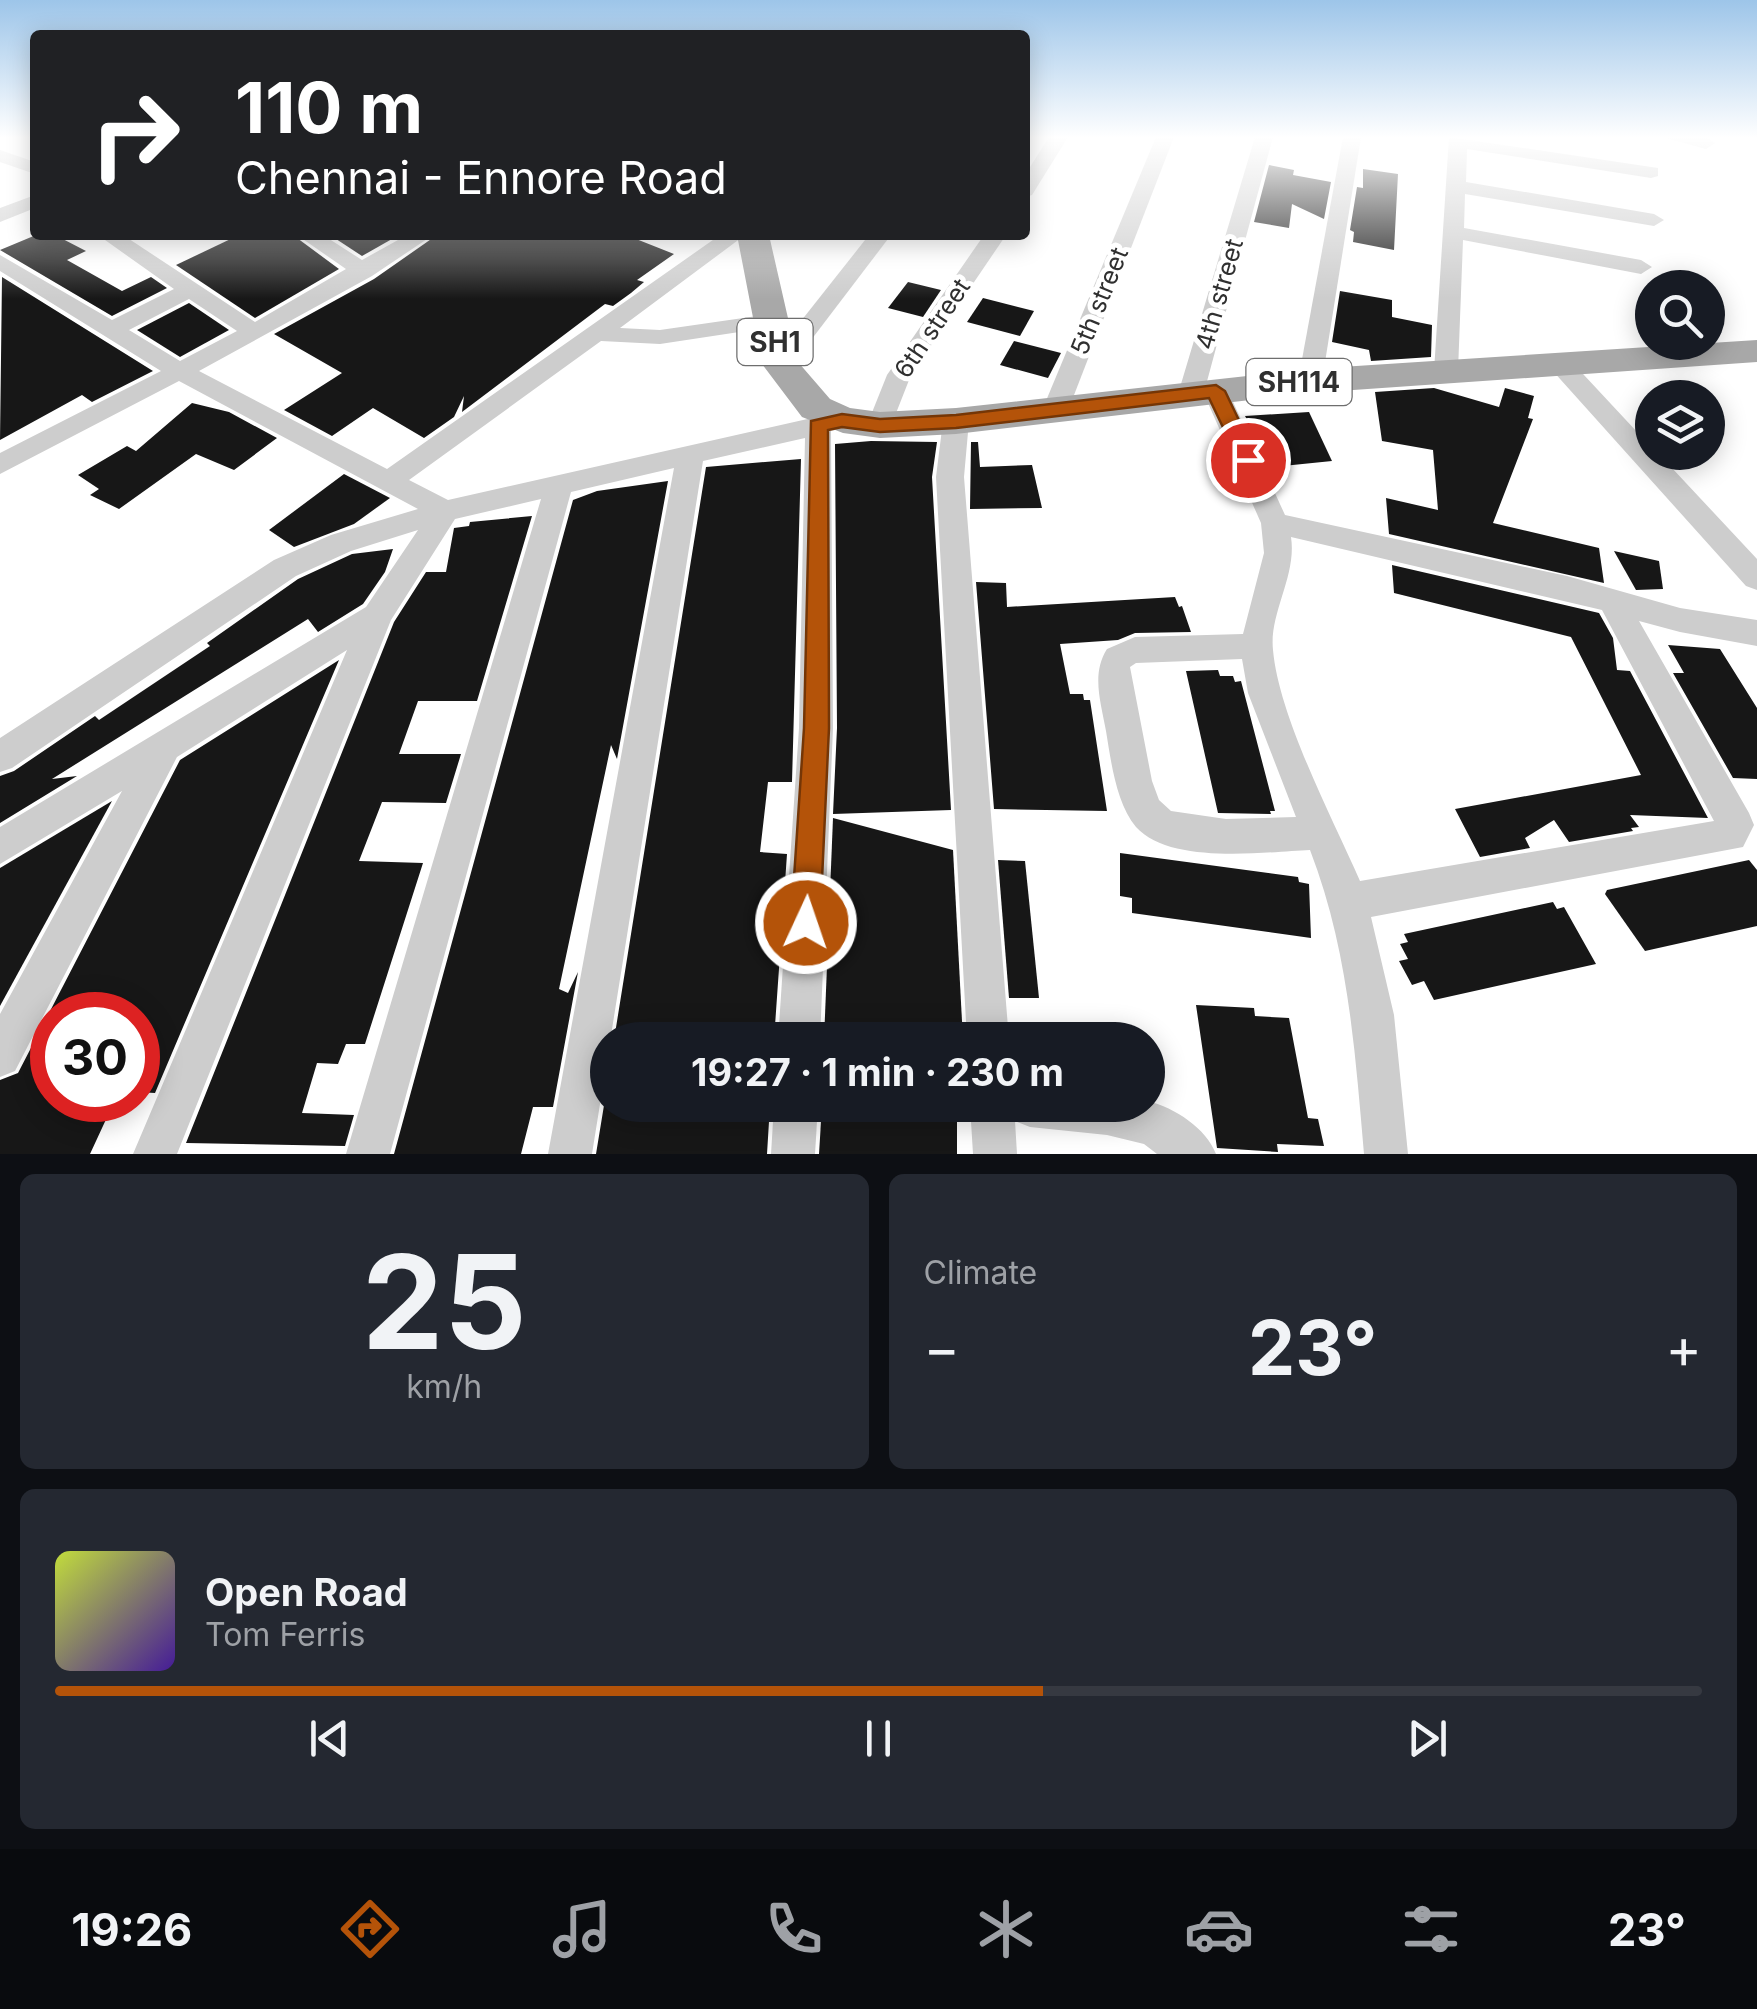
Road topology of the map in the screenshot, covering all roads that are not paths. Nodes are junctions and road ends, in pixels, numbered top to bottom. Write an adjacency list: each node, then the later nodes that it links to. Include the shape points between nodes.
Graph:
1 (1143, 191): 32 (street, 5th street)
2 (1251, 191): 31 (street, 4th street)
3 (1343, 191): 30 (street)
4 (1456, 191): 9 (street)
5 (1484, 191): 8 (street)
6 (30, 204): 7 (street)
7 (0, 216)
8 (1654, 220)
9 (1453, 232): 18 (street); 28 (street)
10 (115, 240): 20 (street)
11 (316, 240): 19 (street)
12 (414, 240): 19 (street)
13 (727, 240): 24 (street)
14 (754, 240): 21 (main road, SH1)
15 (876, 240): 26 (street)
16 (992, 240): 34 (street, 6th street, via 899,374)
17 (0, 262): 22 (street)
18 (1641, 267)
19 (364, 271): 23 (street)
20 (189, 290): 22 (street); 23 (street)
21 (771, 321): 24 (street, via 660,337); 26 (main road, SH1)
22 (113, 329): 29 (street)
23 (254, 332): 29 (street)
24 (599, 334): 37 (street)
25 (1757, 351): 27 (main road, SH114)
26 (780, 364): 34 (main road, SH1, via 816,408)
27 (1561, 365): 28 (main road, SH114); 41 (street)
28 (1446, 370): 30 (main road, SH114)
29 (179, 371): 36 (street); 37 (street)
30 (1310, 381): 31 (main road, SH114)
31 (1203, 392): 32 (main road, SH114); 40 (street)
32 (1056, 408): 33 (main road, SH114)
33 (956, 421): 34 (main road, SH114); 52 (street, via 950,477)
34 (847, 424): 35 (street); 51 (street, via 816,728)
35 (690, 456): 38 (street); 59 (street)
36 (0, 465)
37 (390, 480): 39 (street)
38 (559, 486): 39 (street); 58 (street)
39 (445, 511): 43 (street); 47 (street, via 285,568)
40 (1275, 523): 42 (street); 45 (street, via 1279,553)
41 (1757, 578)
42 (1612, 602): 44 (street); 50 (street, via 1736,825 1730,835)
43 (377, 616): 46 (street); 57 (street)
44 (1757, 633)
45 (1256, 646): 48 (street, via 1264,693); 48 (street, via 1136,650 1114,662 1138,793 1148,816 1191,835)
46 (167, 744): 49 (street); 53 (street)
47 (0, 756)
48 (1319, 833): 50 (street)
49 (0, 847)
50 (1349, 902): 63 (street, via 1373,1015)
51 (801, 1022)
52 (987, 1022)
53 (0, 1056)
54 (795, 1122): 60 (street)
55 (993, 1122): 61 (street)
56 (1144, 1122): 62 (street)
57 (156, 1154)
58 (368, 1154)
59 (570, 1154)
60 (793, 1154)
61 (996, 1154)
62 (1194, 1154)
63 (1386, 1154)

